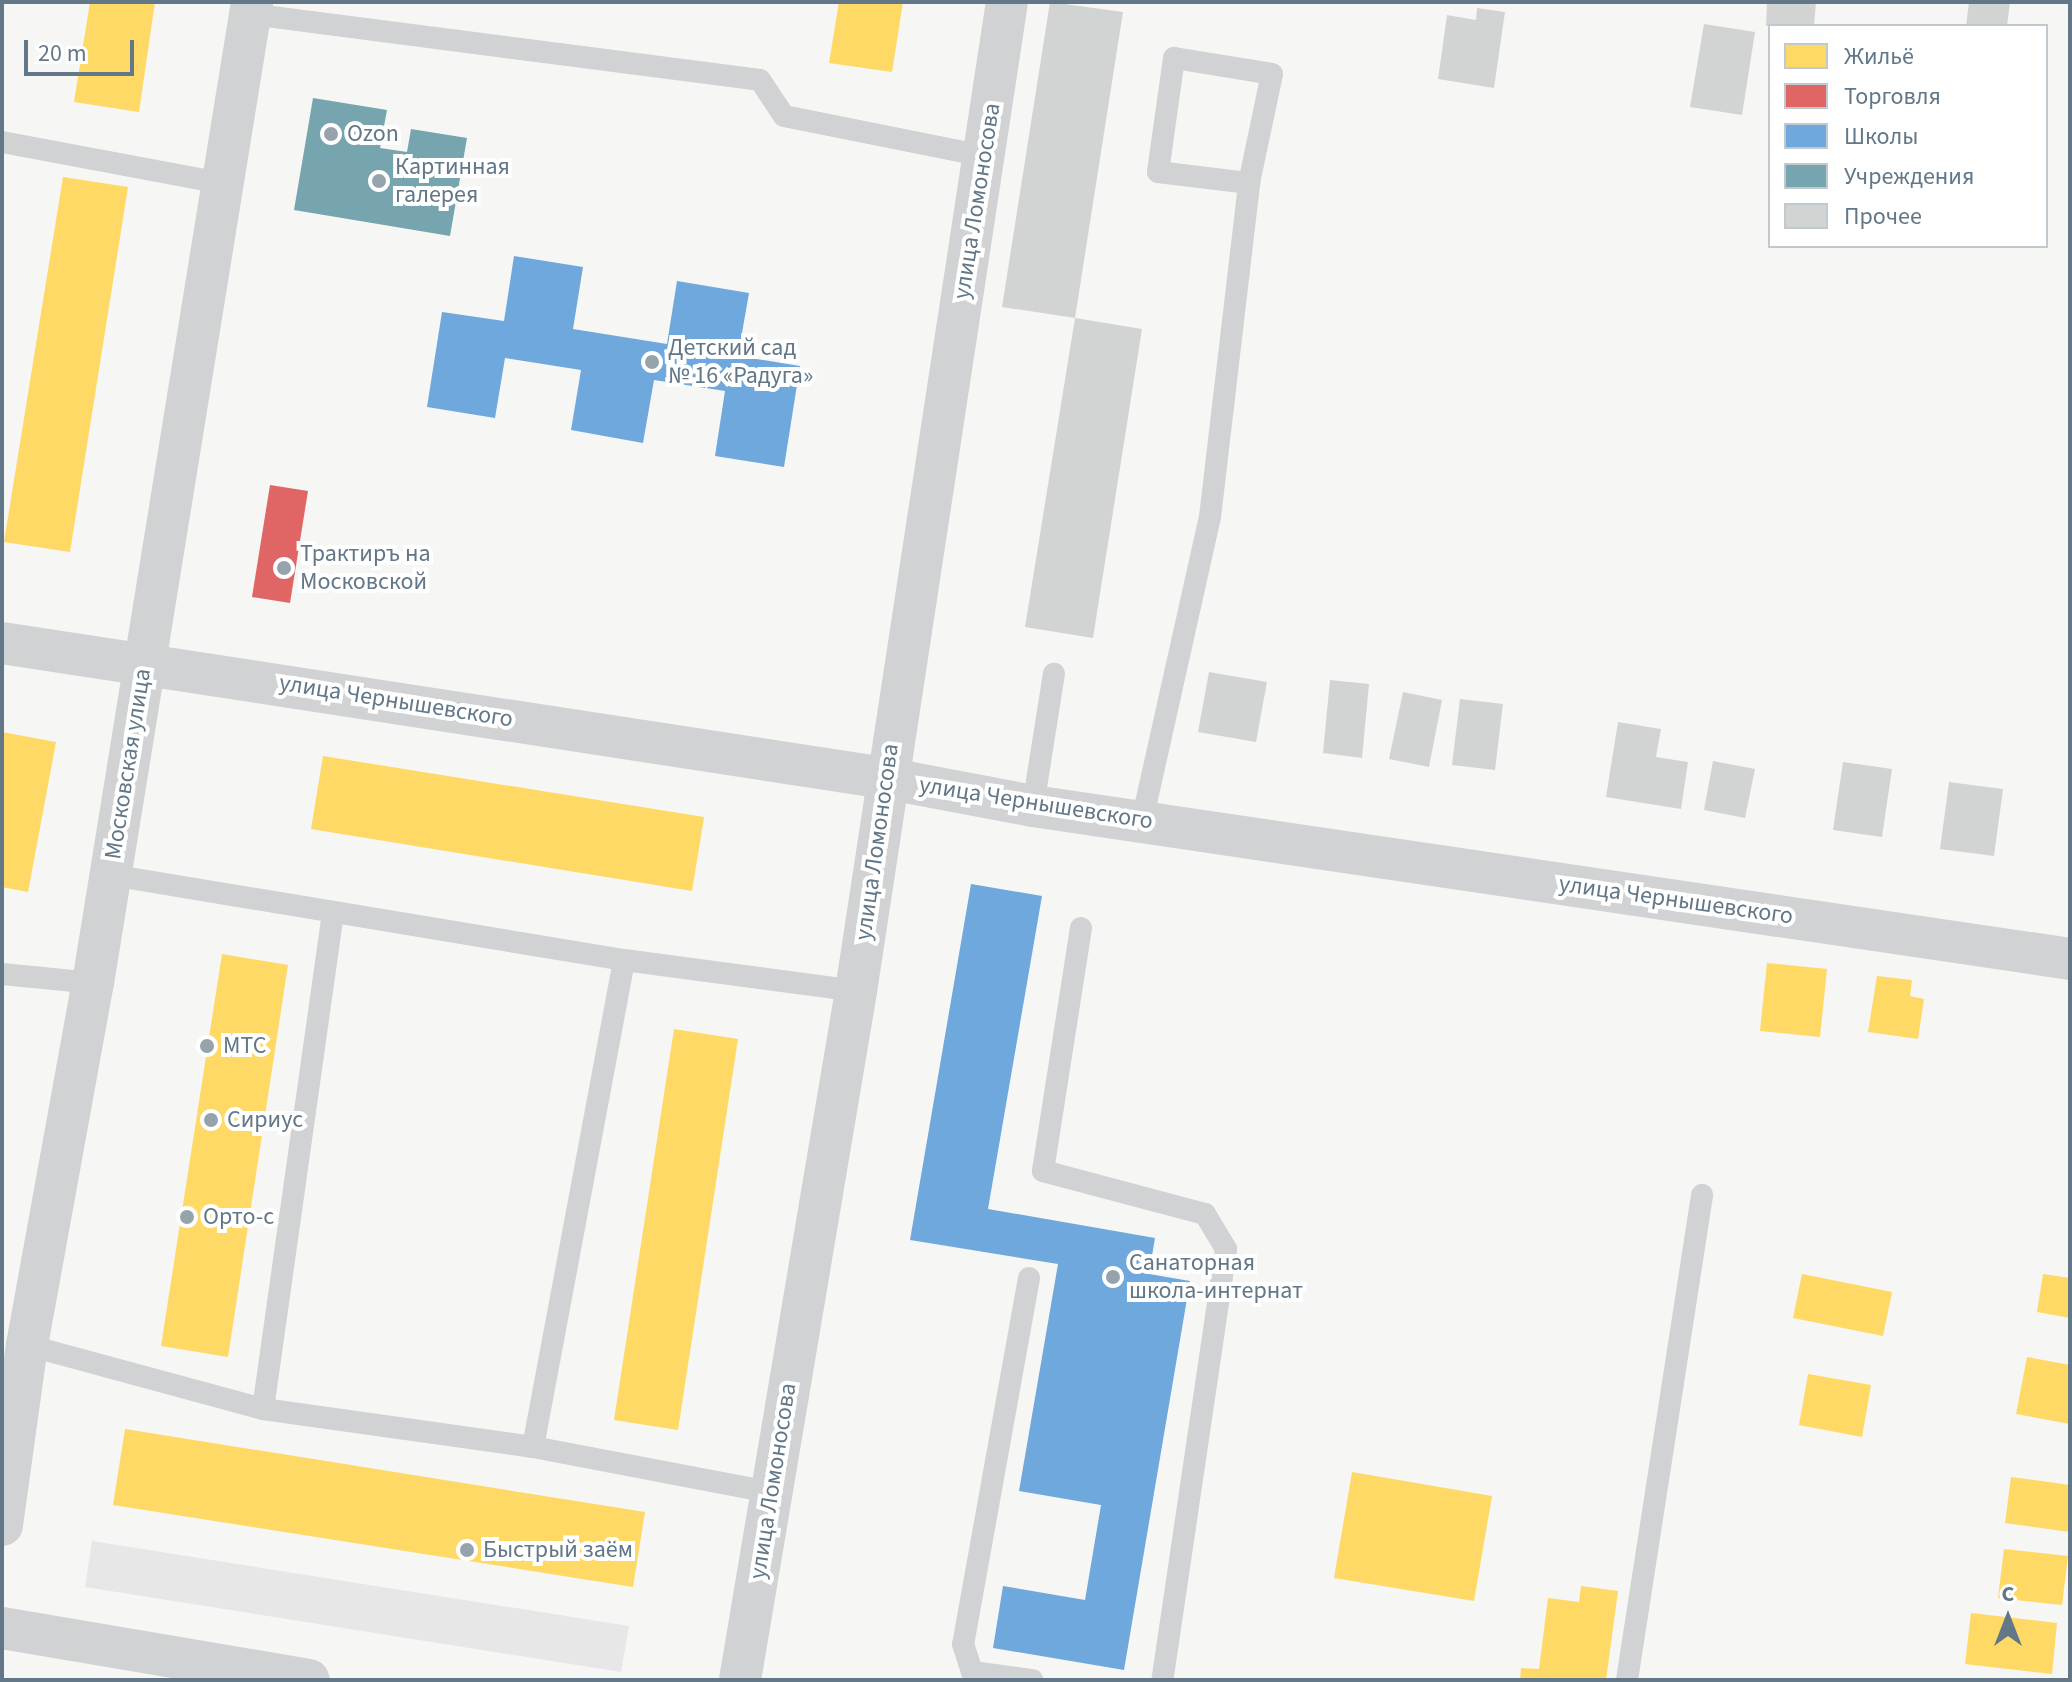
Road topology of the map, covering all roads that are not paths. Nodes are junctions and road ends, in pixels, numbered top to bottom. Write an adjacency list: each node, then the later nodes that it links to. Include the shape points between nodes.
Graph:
1 (1007, 2): 4 (street, улица Ломоносова)
2 (251, 8): 4 (lane, via 760,80 784,116); 5 (street, Московская улица)
3 (2, 142): 5 (lane)
4 (985, 156): 10 (street, улица Ломоносова)
5 (222, 183): 8 (street, Московская улица)
6 (1249, 183): 6 (lane, via 1272,74 1174,58 1158,172); 12 (lane, via 1210,517)
7 (2, 643): 8 (street, улица Чернышевского)
8 (143, 662): 10 (street, улица Чернышевского); 13 (street, Московская улица)
9 (1054, 674): 11 (lane)
10 (885, 778): 11 (street, улица Чернышевского); 20 (street, улица Ломоносова)
11 (1033, 806): 12 (street, улица Чернышевского)
12 (1142, 821): 16 (street, улица Чернышевского)
13 (111, 875): 14 (lane); 19 (street, Московская улица)
14 (333, 913): 17 (lane); 24 (lane)
15 (1081, 928): 33 (lane, via 1043,1171 1205,1214 1226,1249)
16 (2070, 959)
17 (624, 960): 20 (lane); 25 (lane)
18 (2, 974): 19 (lane)
19 (93, 983): 23 (street, Московская улица)
20 (856, 991): 26 (street, улица Ломоносова)
21 (1702, 1195): 34 (lane)
22 (1029, 1278): 32 (lane, via 963,1644 972,1672)
23 (27, 1345): 24 (lane); 27 (street, Московская улица)
24 (263, 1409): 25 (lane)
25 (533, 1447): 26 (lane)
26 (770, 1492): 31 (street, улица Ломоносова)
27 (2, 1525)
28 (2, 1628): 29 (street)
29 (201, 1672): 30 (street)
30 (309, 1680)
31 (740, 1680)
32 (1032, 1680)
33 (1162, 1680)
34 (1627, 1680)

